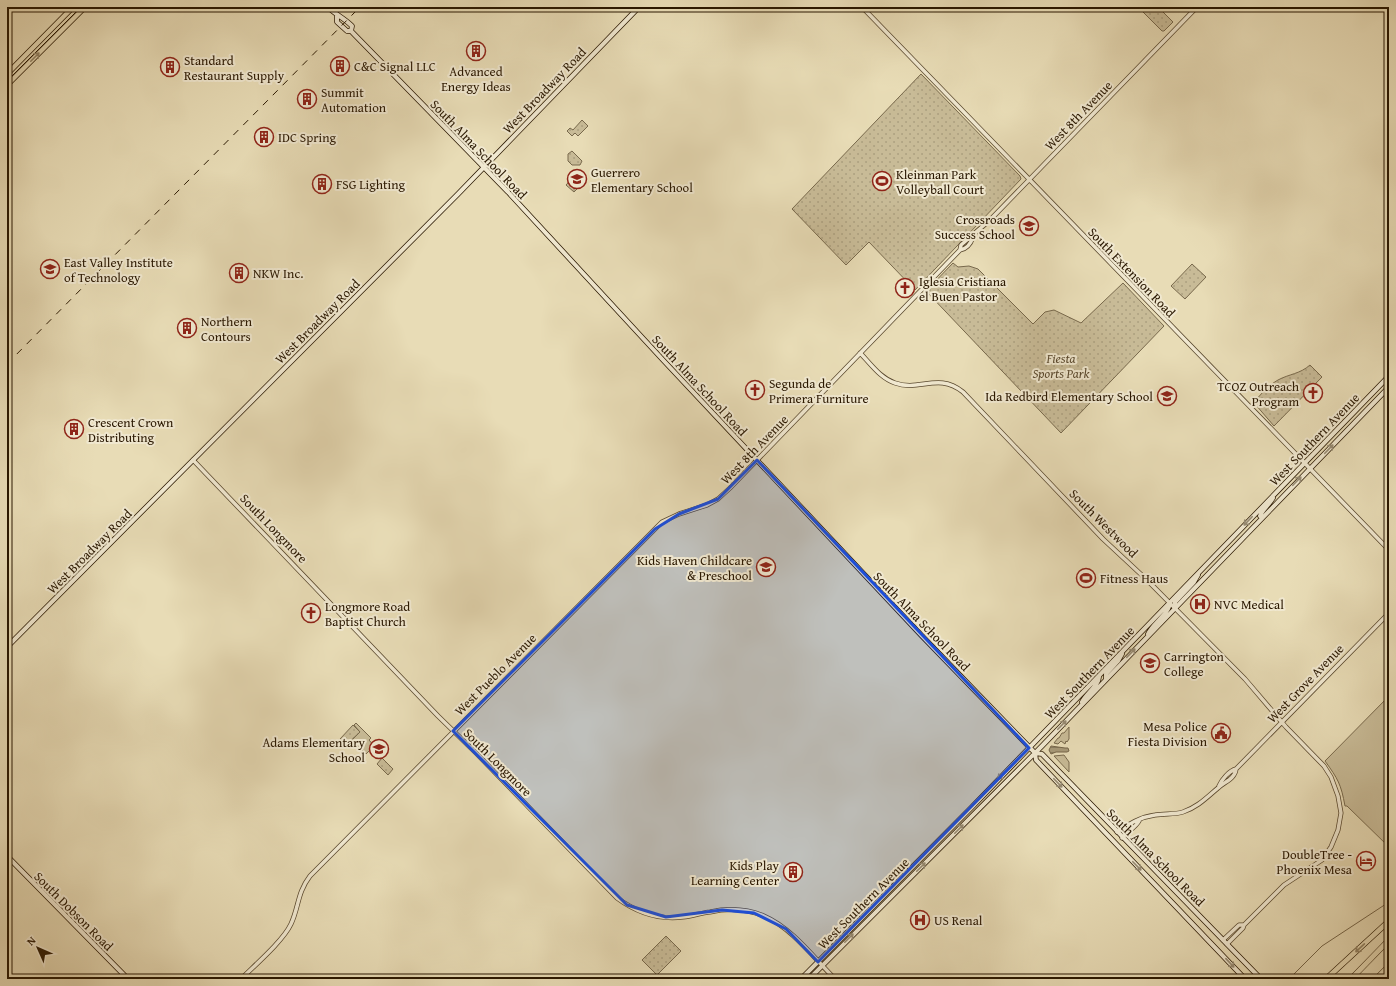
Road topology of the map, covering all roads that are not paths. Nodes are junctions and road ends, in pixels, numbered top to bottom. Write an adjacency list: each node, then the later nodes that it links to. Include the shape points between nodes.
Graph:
1 (74, 7): 7 (main road)
2 (85, 7): 8 (main road, one-way to 2)
3 (328, 7): 9 (main road, South Alma School Road, via 337,16 337,22 347,31 351,31)
4 (639, 7): 9 (main road, West Broadway Road)
5 (862, 7): 10 (street, South Extension Road)
6 (1197, 7): 10 (street, West 8th Avenue)
7 (7, 74)
8 (7, 85)
9 (484, 167): 14 (main road, West Broadway Road); 15 (main road, South Alma School Road)
10 (1030, 180): 11 (street, West 8th Avenue, via 961,246 960,250); 16 (street, South Extension Road)
11 (860, 354): 15 (street, West 8th Avenue); 25 (street, South Westwood, via 884,377 897,384 906,386 945,382 963,392 1103,539)
12 (1389, 376): 16 (main road, West Southern Avenue)
13 (1389, 387): 17 (main road, West Southern Avenue, one-way to 13)
14 (193, 460): 29 (main road, West Broadway Road); 35 (street, South Longmore)
15 (757, 460): 19 (street, West 8th Avenue, via 718,499); 36 (main road, South Alma School Road)
16 (1304, 463): 17 (street, South Extension Road); 18 (main road, West Southern Avenue)
17 (1310, 469): 20 (main road, West Southern Avenue, one-way to 17); 22 (street, South Extension Road)
18 (1278, 491): 20 (main road, via 1260,514); 21 (main road, West Southern Avenue, one-way to 21)
19 (688, 511): 35 (street, West Pueblo Avenue, via 662,522 654,529)
20 (1262, 518): 23 (main road, West Southern Avenue)
21 (1222, 548): 23 (main road); 24 (main road, West Southern Avenue)
22 (1389, 550)
23 (1228, 554): 26 (main road, West Southern Avenue)
24 (1200, 571): 25 (main road, West Southern Avenue); 26 (main road, via 1194,582 1175,602)
25 (1170, 602): 26 (street, South Westwood); 28 (main road, via 1169,609 1153,625); 30 (main road, West Southern Avenue)
26 (1175, 608): 28 (main road, West Southern Avenue); 34 (street, South Westwood, via 1245,679)
27 (1389, 612): 34 (street, West Grove Avenue)
28 (1147, 637): 32 (main road, West Southern Avenue, one-way to 28)
29 (7, 647)
30 (1126, 647): 31 (main road, West Southern Avenue); 32 (main road, via 1106,674)
31 (1099, 676): 33 (main road, via 1098,682 1086,695); 36 (main road, West Southern Avenue)
32 (1106, 679): 33 (main road, West Southern Avenue)
33 (1079, 708): 37 (main road, West Southern Avenue, one-way to 33)
34 (1281, 722): 38 (street, West Grove Avenue, via 1204,801 1176,814 1154,815); 43 (street, South Westwood, via 1328,771 1336,788 1340,807 1339,825 1331,847 1322,860 1284,885)
35 (453, 731): 47 (street, South Longmore, via 610,891 627,905 649,915 681,918 722,910 754,912 786,929); 51 (street, West Pueblo Avenue, via 304,883 286,932)
36 (1030, 748): 37 (main road, South Alma School Road); 47 (main road, West Southern Avenue, one-way to 47)
37 (1035, 753): 39 (main road, South Alma School Road, via 1042,754); 48 (main road, West Southern Avenue, one-way to 37); 55 (main road, South Alma School Road, one-way to 55, via 1036,760)
38 (1139, 821): 39 (street, West Grove Avenue, via 1134,820); 40 (street, West Grove Avenue)
39 (1117, 832): 40 (main road, South Alma School Road)
40 (1122, 838): 44 (main road, South Alma School Road)
41 (7, 856): 50 (main road, South Dobson Road)
42 (1389, 921): 57 (highway, one-way to 57)
43 (1244, 925): 44 (street, via 1239,925); 46 (street)
44 (1224, 940): 46 (main road, South Alma School Road)
45 (1389, 940): 58 (highway)
46 (1228, 944): 56 (main road, South Alma School Road)
47 (818, 962): 48 (street, South Longmore); 52 (main road, West Southern Avenue)
48 (822, 966): 53 (main road, West Southern Avenue); 54 (street, South Longmore)
49 (1389, 966): 59 (highway)
50 (128, 979)
51 (241, 979)
52 (801, 979)
53 (809, 979)
54 (835, 979)
55 (1245, 979)
56 (1261, 979)
57 (1326, 979)
58 (1351, 979)
59 (1376, 979)

